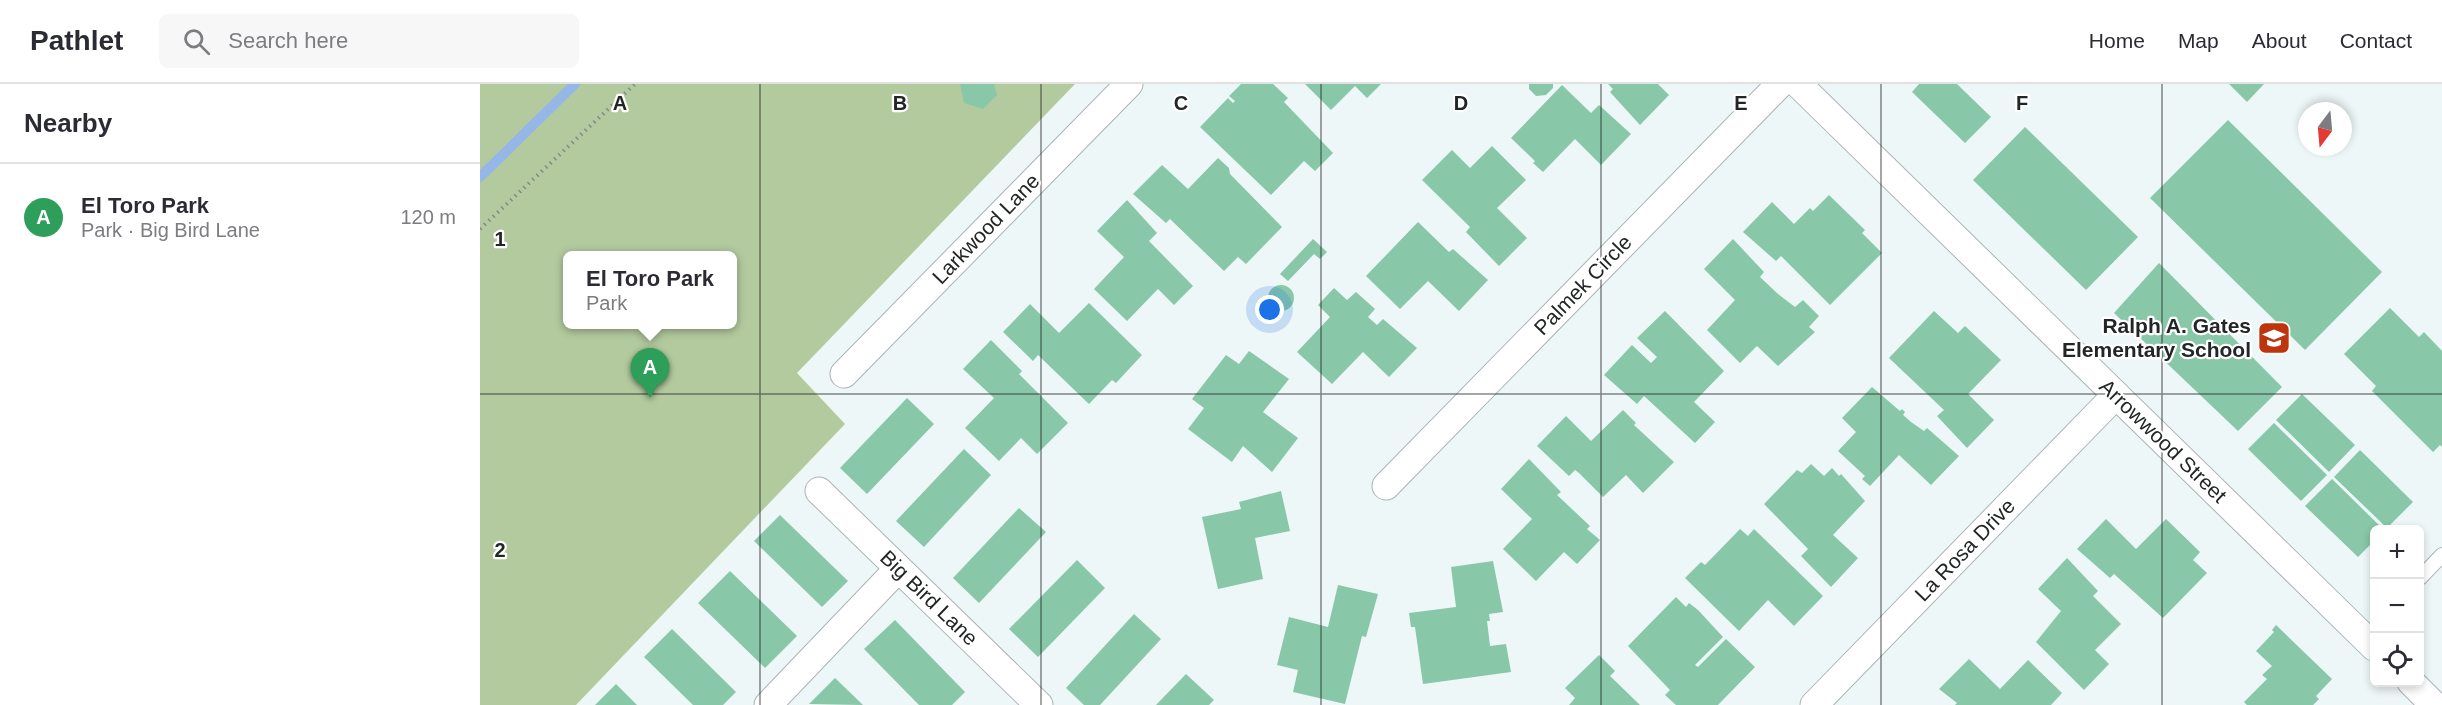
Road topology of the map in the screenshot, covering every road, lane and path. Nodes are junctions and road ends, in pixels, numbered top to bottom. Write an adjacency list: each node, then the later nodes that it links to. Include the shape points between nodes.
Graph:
1 (635, 84): 5 (path)
2 (1129, 84): 6 (street, Larkwood Lane)
3 (1780, 84): 8 (street, Palmek Circle)
4 (1798, 84): 7 (street, Arrowwood Street)
5 (480, 230)
6 (844, 374)
7 (2116, 395): 13 (street, Arrowwood Street); 17 (street, La Rosa Drive)
8 (1386, 486)
9 (819, 491): 11 (street, Big Bird Lane)
10 (2442, 555): 12 (lane)
11 (898, 569): 15 (street); 16 (street, Big Bird Lane)
12 (2424, 574)
13 (2370, 635)
14 (2416, 687): 18 (street)
15 (768, 705)
16 (1039, 705)
17 (1814, 705)
18 (2434, 705)

